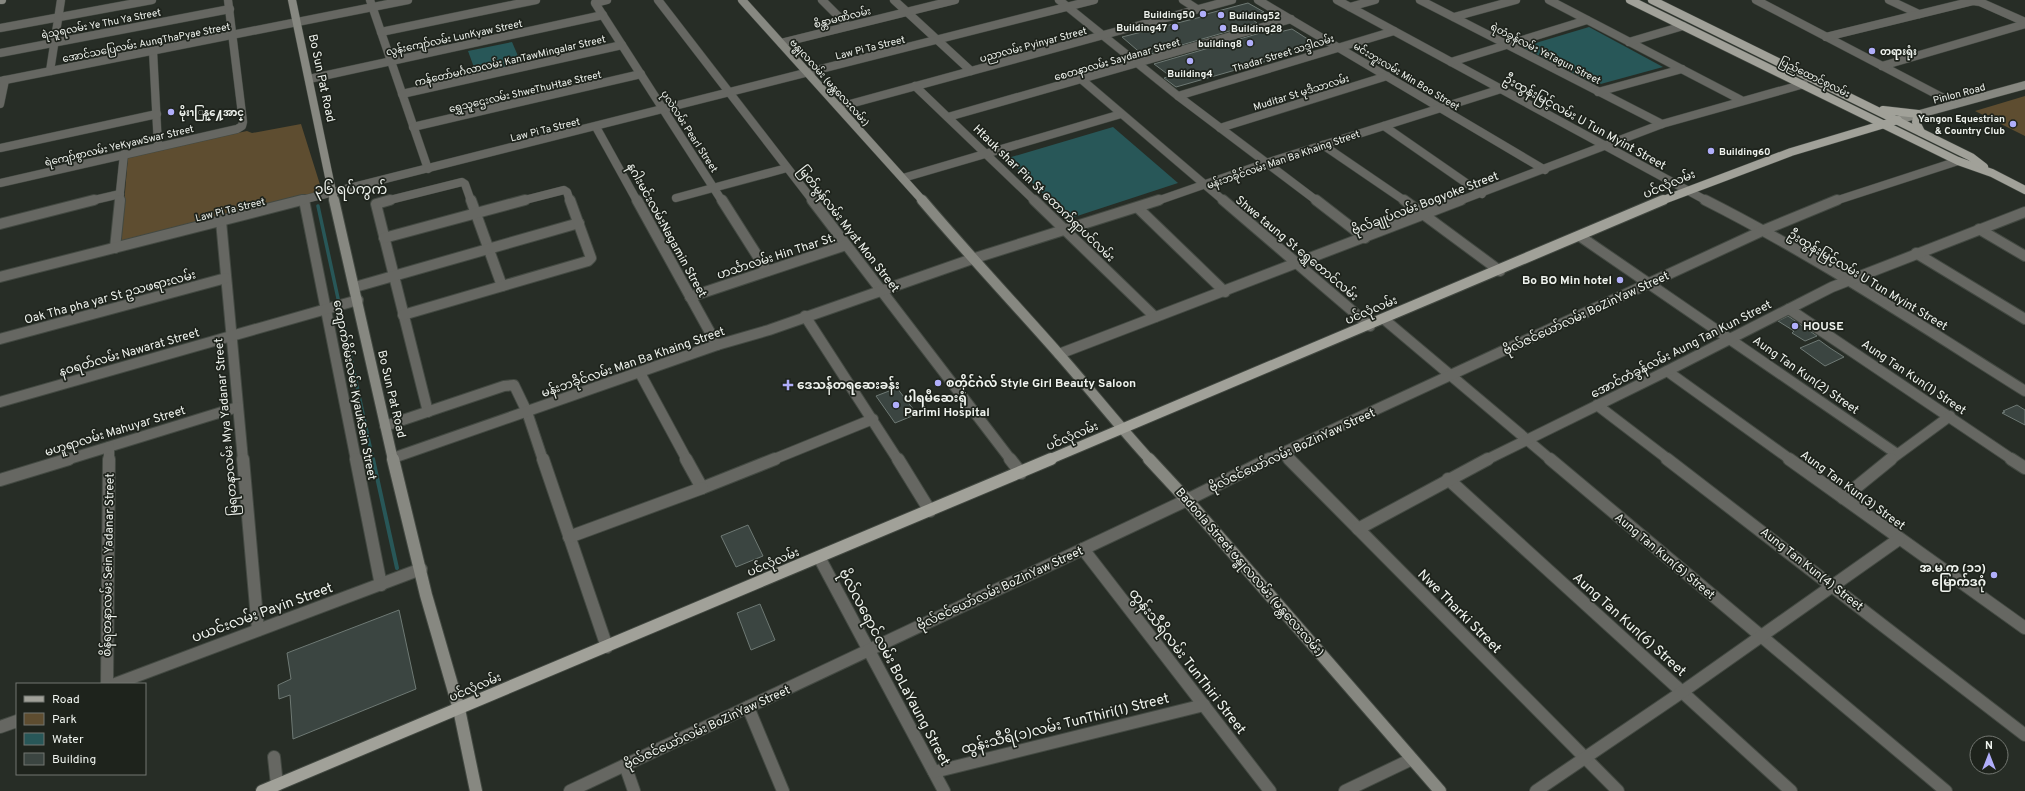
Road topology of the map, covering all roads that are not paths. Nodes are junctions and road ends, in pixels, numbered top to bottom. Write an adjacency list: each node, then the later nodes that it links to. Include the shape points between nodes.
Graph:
1 (61, 0): 35 (street)
2 (152, 0): 35 (street)
3 (228, 0): 30 (street)
4 (292, 0): 39 (street, Bo Sun Pat Road)
5 (408, 0): 27 (street, အောင်သပြေလမ်း AungThaPyae Street)
6 (536, 0): 45 (street)
7 (607, 0): 34 (street, ပုလဲလမ်း Pearl Street, via 595,2)
8 (658, 0): 76 (street, မြတ်မွန်လမ်း Myat Mon Street)
9 (742, 0): 52 (street, ဗန္ဓုလလမ်း (မန္တလေးလမ်း))
10 (822, 0): 41 (street)
11 (894, 0): 32 (street)
12 (955, 0): 32 (street, စိန္တာမဏိလမ်း)
13 (1059, 0): 28 (street)
14 (1094, 0): 28 (street, Law Pi Ta Street)
15 (1183, 0): 31 (street)
16 (1232, 0): 31 (street, ပညာလမ်း Pyinyar Street)
17 (1258, 0): 37 (street, မင်းဘူးလမ်း Min Boo Street)
18 (1337, 0): 29 (street, ဦးထွန်းမြင့်လမ်း U Tun Myint Street)
19 (1375, 0): 29 (street)
20 (1420, 0): 36 (street, ရဲတံခွန်လမ်း YeTagun Street)
21 (1516, 0): 36 (street)
22 (1549, 0): 38 (street)
23 (1630, 0): 42 (main road, ပြည်ထောင်စုလမ်း)
24 (1652, 0): 82 (main road, ပြည်ထောင်စုလမ်း)
25 (1756, 0): 48 (street)
26 (1889, 0): 33 (street)
27 (371, 4): 39 (street, အောင်သပြေလမ်း AungThaPyae Street); 45 (street)
28 (1067, 7): 47 (street); 49 (street, Law Pi Ta Street)
29 (1350, 7): 44 (street, ဦးထွန်းမြင့်လမ်း U Tun Myint Street)
30 (230, 9): 46 (street); 51 (street, ရဲသူရလမ်း Ye Thu Ya Street)
31 (1197, 10): 47 (street, ပညာလမ်း Pyinyar Street)
32 (907, 12): 41 (street, စိန္တာမဏိလမ်း); 49 (street)
33 (1919, 14): 40 (street, via 1977,1); 48 (street)
34 (603, 15): 53 (street, ပုလဲလမ်း Pearl Street); 58 (street, လွန်းကျော်လမ်း LunKyaw Street)
35 (58, 17): 43 (street); 51 (street)
36 (1454, 17): 54 (street, ရဲတံခွန်လမ်း YeTagun Street)
37 (1291, 20): 55 (street, မင်းဘူးလမ်း Min Boo Street); 60 (street, စေတနာလမ်း Saydanar Street)
38 (1587, 20): 50 (street); 54 (street)
39 (297, 23): 46 (street, အောင်သပြေလမ်း AungThaPyae Street); 68 (street, Bo Sun Pat Road)
40 (2025, 23): 61 (street)
41 (848, 26): 52 (street, စိန္တာမဏိလမ်း)
42 (1683, 26): 50 (street); 71 (main road, ပြည်ထောင်စုလမ်း)
43 (0, 28)
44 (1394, 31): 55 (street, Thadar Street သဒ္ဒါလမ်း); 59 (street, ဦးထွန်းမြင့်လမ်း U Tun Myint Street)
45 (381, 32): 58 (street)
46 (233, 35): 56 (street, အောင်သပြေလမ်း AungThaPyae Street); 102 (street, ရဲကျော်စွာလမ်း YeKyawSwar Street, via 242,126)
47 (1102, 35): 60 (street); 64 (street, ပညာလမ်း Pyinyar Street)
48 (1826, 37): 61 (street)
49 (937, 40): 64 (street); 65 (street, Law Pi Ta Street)
50 (1630, 42): 62 (street)
51 (54, 43): 57 (street, ရဲသူရလမ်း Ye Thu Ya Street); 63 (street)
52 (781, 43): 65 (street, ဗန္ဓုလလမ်း (မန္တလေးလမ်း))
53 (622, 45): 66 (street, ပုလဲလမ်း Pearl Street); 77 (street, ကန်တော်မင်္ဂလာလမ်း KanTawMingalar Street)
54 (1507, 45): 59 (street); 75 (street, ရဲတံခွန်လမ်း YeTagun Street)
55 (1338, 47): 67 (street, မင်းဘူးလမ်း Min Boo Street); 78 (street, Thadar Street သဒ္ဒါလမ်း)
56 (153, 51): 63 (street, အောင်သပြေလမ်း AungThaPyae Street); 87 (street)
57 (0, 53)
58 (391, 61): 68 (street, လွန်းကျော်လမ်း LunKyaw Street); 77 (street)
59 (1451, 62): 74 (street, ဦးထွန်းမြင့်လမ်း U Tun Myint Street)
60 (1138, 63): 69 (street, စေတနာလမ်း Saydanar Street); 78 (street)
61 (1882, 66): 81 (street)
62 (1682, 69): 75 (street); 79 (street)
63 (50, 71): 70 (street, အောင်သပြေလမ်း AungThaPyae Street)
64 (971, 71): 73 (street, ပညာလမ်း Pyinyar Street)
65 (808, 73): 76 (street, Law Pi Ta Street); 83 (street, ဗန္ဓုလလမ်း (မန္တလေးလမ်း))
66 (641, 74): 86 (street, ပုလဲလမ်း Pearl Street); 95 (street, ရွှေသူဌေးလမ်း ShweThuHtae Street)
67 (1387, 76): 84 (street, မင်းဘူးလမ်း Min Boo Street); 97 (street, Muditar St မုဒိသာလမ်း)
68 (309, 79): 119 (street, Bo Sun Pat Road)
69 (1081, 79): 88 (street, Shwe taung St ရွှေတောင်လမ်း); 90 (street, စေတနာလမ်း Saydanar Street)
70 (3, 81): 80 (street)
71 (1804, 84): 79 (street, ဗိုလ်ချုပ်လမ်း Bogyoke Street); 85 (main road, ပြည်ထောင်စုလမ်း)
72 (2025, 85): 81 (street, Pinlon Road)
73 (915, 86): 83 (street, ပညာလမ်း Pyinyar Street); 90 (street, Htauk shar Pin St ထောက်ရှာပင်လမ်း)
74 (1501, 89): 84 (street, မန်းဘခိုင်လမ်း Man Ba Khaing Street); 103 (street, ဦးထွန်းမြင့်လမ်း U Tun Myint Street)
75 (1598, 92): 92 (street, ရဲတံခွန်လမ်း YeTagun Street)
76 (729, 93): 86 (street, Law Pi Ta Street); 109 (street, မြတ်မွန်လမ်း Myat Mon Street)
77 (402, 94): 95 (street)
78 (1178, 96): 97 (street)
79 (1741, 100): 92 (street, ဗိုလ်ချုပ်လမ်း Bogyoke Street)
80 (0, 104)
81 (1955, 104): 89 (street, Pinlon Road)
82 (1866, 106): 89 (main road); 91 (main road, ပြည်ထောင်စုလမ်း)
83 (839, 107): 113 (street, ဗန္ဓုလလမ်း (မန္တလေးလမ်း))
84 (1441, 108): 94 (street, မန်းဘခိုင်လမ်း Man Ba Khaing Street); 111 (street, မင်းဘူးလမ်း Min Boo Street)
85 (1855, 109): 93 (main road, ပြည်ထောင်စုလမ်း); 98 (main road, via 1865,121)
86 (664, 110): 96 (street, Law Pi Ta Street); 116 (street, ပုလဲလမ်း Pearl Street)
87 (157, 114): 102 (street); 104 (street)
88 (1121, 114): 106 (street); 115 (street, Shwe taung St ရွှေတောင်လမ်း)
89 (1918, 114): 91 (street, Pinlon Road); 99 (main road, via 1916,122)
90 (948, 117): 106 (street, Htauk shar Pin St ထောက်ရှာပင်လမ်း)
91 (1898, 120): 93 (main road, ပင်လုံလမ်း); 99 (main road, ပြည်ထောင်စုလမ်း)
92 (1662, 124): 103 (street, ဗိုလ်ချုပ်လမ်း Bogyoke Street)
93 (1884, 124): 98 (main road, ပင်လုံလမ်း); 100 (main road, ပြည်ထောင်စုလမ်း)
94 (1384, 126): 101 (street, မန်းဘခိုင်လမ်း Man Ba Khaing Street); 121 (street)
95 (413, 127): 110 (street)
96 (596, 127): 110 (street, Law Pi Ta Street); 155 (street, နဂါးမင်းလမ်းNagamin Street)
97 (1220, 128): 108 (street)
98 (1864, 130): 100 (main road); 118 (main road, ပင်လုံလမ်း, via 1729,174)
99 (1920, 132): 112 (main road, ပြည်ထောင်စုလမ်း, via 1971,157)
100 (1909, 135): 107 (main road, ပြည်ထောင်စုလမ်း)
101 (1323, 145): 108 (street, မန်းဘခိုင်လမ်း Man Ba Khaing Street); 127 (street)
102 (158, 146): 105 (street, ရဲကျော်စွာလမ်း YeKyawSwar Street)
103 (1604, 146): 111 (street, ဗိုလ်ချုပ်လမ်း Bogyoke Street); 118 (street, ဦးထွန်းမြင့်လမ်း U Tun Myint Street)
104 (0, 148)
105 (124, 154): 114 (street, ရဲကျော်စွာလမ်း YeKyawSwar Street); 120 (street)
106 (986, 154): 113 (street); 133 (street, Htauk shar Pin St ထောက်ရှာပင်လမ်း)
107 (1958, 161): 112 (main road, ပြည်ထောင်စုလမ်း); 132 (street, ဗိုလ်ဇင်ယော်လမ်း BoZinYaw Street, via 1841,199)
108 (1266, 163): 115 (street, မန်းဘခိုင်လမ်း Man Ba Khaing Street); 136 (street)
109 (787, 168): 116 (street); 137 (street, မြတ်မွန်လမ်း Myat Mon Street)
110 (428, 169): 119 (street, Law Pi Ta Street)
111 (1545, 170): 121 (street, ဗိုလ်ချုပ်လမ်း Bogyoke Street)
112 (1992, 173): 117 (main road, ပြည်ထောင်စုလမ်း)
113 (903, 178): 142 (street, ဗန္ဓုလလမ်း (မန္တလေးလမ်း))
114 (0, 183)
115 (1205, 185): 124 (street, မန်းဘခိုင်လမ်း Man Ba Khaing Street); 143 (street, Shwe taung St ရွှေတောင်လမ်း)
116 (714, 188): 122 (street); 144 (street, ပုလဲလမ်း Pearl Street)
117 (2025, 190)
118 (1686, 192): 132 (street, ဦးထွန်းမြင့်လမ်း U Tun Myint Street); 134 (main road, ပင်လုံလမ်း)
119 (332, 193): 123 (street, Law Pi Ta Street); 152 (street, Bo Sun Pat Road)
120 (120, 194): 130 (street); 138 (street)
121 (1482, 194): 127 (street, ဗိုလ်ချုပ်လမ်း Bogyoke Street)
122 (676, 198)
123 (304, 200): 128 (street, Law Pi Ta Street); 158 (street, ကျောက်စိမ်းလမ်း KyaukSein Street)
124 (1138, 208): 133 (street, မန်းဘခိုင်လမ်း Man Ba Khaing Street); 154 (street)
125 (2025, 212): 131 (street, အောင်တံခွန်လမ်း Aung Tan Kun Street)
126 (475, 214): 129 (street, via 564,190); 135 (street); 135 (street, via 465,184 462,182 379,202 375,207); 139 (street)
127 (1425, 215): 136 (street, ဗိုလ်ချုပ်လမ်း Bogyoke Street); 145 (street)
128 (221, 221): 138 (street, Law Pi Ta Street); 148 (street, မြရတနာလမ်း Mya Yadanar Street)
129 (579, 223): 139 (street); 151 (street, via 592,258)
130 (0, 224)
131 (1978, 229): 140 (street, အောင်တံခွန်လမ်း Aung Tan Kun Street); 141 (street)
132 (1764, 230): 149 (street, ဦးထွန်းမြင့်လမ်း U Tun Myint Street); 150 (street, ဗိုလ်ဇင်ယော်လမ်း BoZinYaw Street)
133 (1065, 231): 142 (street, မန်းဘခိုင်လမ်း Man Ba Khaing Street); 161 (street, Htauk shar Pin St ထောက်ရှာပင်လမ်း)
134 (1581, 237): 145 (main road, ပင်လုံလမ်း); 150 (street, Aung Tan Kun(2) Street)
135 (384, 238): 146 (street)
136 (1365, 238): 143 (street, ဗိုလ်ချုပ်လမ်း Bogyoke Street)
137 (846, 245): 144 (street, ဟင်္သာလမ်း Hin Thar St.); 153 (street, မြတ်မွန်လမ်း Myat Mon Street)
138 (115, 248): 147 (street, Law Pi Ta Street)
139 (488, 248): 146 (street); 151 (street)
140 (1916, 253): 149 (street, အောင်တံခွန်လမ်း Aung Tan Kun Street); 162 (street)
141 (2025, 256)
142 (972, 260): 153 (street, မန်းဘခိုင်လမ်း Man Ba Khaing Street); 169 (street, Badoola Street ဗန္ဓုလလမ်း (မန္တလေးလမ်း))
143 (1297, 264): 154 (street, ဗိုလ်ချုပ်လမ်း Bogyoke Street); 164 (street, Shwe taung St ရွှေတောင်လမ်း)
144 (767, 271): 155 (street, ဟင်္သာလမ်း Hin Thar St.)
145 (1500, 271): 163 (main road, ပင်လုံလမ်း)
146 (393, 275): 152 (street); 159 (street)
147 (0, 277)
148 (226, 278): 165 (street, မြရတနာလမ်း Mya Yadanar Street); 167 (street, Oak Tha pha yar St ဥသဖရားလမ်း)
149 (1848, 280): 157 (street, အောင်တံခွန်လမ်း Aung Tan Kun Street); 173 (street, ဦးထွန်းမြင့်လမ်း U Tun Myint Street)
150 (1650, 284): 166 (street, Aung Tan Kun(2) Street); 172 (street, ဗိုလ်ဇင်ယော်လမ်း BoZinYaw Street)
151 (502, 286): 159 (street)
152 (355, 287): 156 (street, Bo Sun Pat Road)
153 (881, 290): 160 (street, မန်းဘခိုင်လမ်း Man Ba Khaing Street); 189 (street, မြတ်မွန်လမ်း Myat Mon Street)
154 (1225, 292): 161 (street, ဗိုလ်ချုပ်လမ်း Bogyoke Street)
155 (690, 297): 168 (street, နဂါးမင်းလမ်းNagamin Street)
156 (358, 300): 158 (street, နဝရတ်လမ်း Nawarat Street); 181 (street, Bo Sun Pat Road)
157 (1788, 309): 166 (street, အောင်တံခွန်လမ်း Aung Tan Kun Street); 179 (street, Aung Tan Kun(1) Street)
158 (326, 310): 165 (street, နဝရတ်လမ်း Nawarat Street); 202 (street, ကျောက်စိမ်းလမ်း KyaukSein Street)
159 (403, 315): 177 (street)
160 (805, 316): 168 (street, မန်းဘခိုင်လမ်း Man Ba Khaing Street, via 769,330); 180 (street)
161 (1155, 317): 169 (street, ဗိုလ်ချုပ်လမ်း Bogyoke Street)
162 (2025, 319)
163 (1385, 320): 164 (main road, ပင်လုံလမ်း); 172 (street, Aung Tan Kun(5) Street)
164 (1370, 326): 182 (main road, ပင်လုံလမ်း)
165 (231, 336): 174 (street, နဝရတ်လမ်း Nawarat Street); 176 (street, မြရတနာလမ်း Mya Yadanar Street)
166 (1732, 338): 170 (street, အောင်တံခွန်လမ်း Aung Tan Kun Street); 186 (street, Aung Tan Kun(2) Street)
167 (0, 339)
168 (717, 345): 171 (street, မန်းဘခိုင်လမ်း Man Ba Khaing Street)
169 (1059, 354): 182 (street, Badoola Street ဗန္ဓုလလမ်း (မန္တလေးလမ်း))
170 (1667, 371): 175 (street, အောင်တံခွန်လမ်း Aung Tan Kun Street); 193 (street, Aung Tan Kun(3) Street)
171 (640, 373): 178 (street, မန်းဘခိုင်လမ်း Man Ba Khaing Street); 192 (street)
172 (1452, 376): 183 (street, Aung Tan Kun(5) Street); 185 (street, ဗိုလ်ဇင်ယော်လမ်း BoZinYaw Street)
173 (2025, 391)
174 (0, 402)
175 (1597, 405): 183 (street, အောင်တံခွန်လမ်း Aung Tan Kun Street); 203 (street, Aung Tan Kun(4) Street)
176 (238, 407): 184 (street, မဟူရာလမ်း Mahuyar Street); 205 (street, မြရတနာလမ်း Mya Yadanar Street)
177 (428, 412): 178 (street, via 504,386 514,385); 181 (street)
178 (527, 412): 187 (street, မန်းဘခိုင်လမ်း Man Ba Khaing Street); 197 (street)
179 (1950, 416): 186 (street); 188 (street, Aung Tan Kun(1) Street)
180 (873, 419): 192 (street); 195 (street)
181 (385, 426): 187 (street, Bo Sun Pat Road)
182 (1122, 430): 189 (main road, ပင်လုံလမ်း); 194 (street, Badoola Street ဗန္ဓုလလမ်း (မန္တလေးလမ်း))
183 (1527, 439): 190 (street, အောင်တံခွန်လမ်း Aung Tan Kun Street); 206 (street, Aung Tan Kun(5) Street)
184 (109, 447): 191 (street, မဟူရာလမ်း Mahuyar Street); 209 (street, စိန်ရတနာလမ်း Sein Yadanar Street)
185 (1282, 452): 194 (street, ဗိုလ်ဇင်ယော်လမ်း BoZinYaw Street); 196 (street, Nwe Tharki Street)
186 (1897, 454): 193 (street)
187 (393, 458): 201 (street, Bo Sun Pat Road)
188 (2025, 468)
189 (1021, 473): 195 (main road, ပင်လုံလမ်း)
190 (1448, 479): 196 (street, အောင်တံခွန်လမ်း Aung Tan Kun Street); 211 (street, Aung Tan Kun(6) Street)
191 (0, 480)
192 (702, 488): 197 (street)
193 (1843, 498): 198 (street, Aung Tan Kun(3) Street)
194 (1187, 500): 199 (street, ဗိုလ်ဇင်ယော်လမ်း BoZinYaw Street); 220 (street, Badoola Street ဗန္ဓုလလမ်း (မန္တလေးလမ်း))
195 (930, 510): 200 (main road, ပင်လုံလမ်း)
196 (1358, 529): 219 (street, Nwe Tharki Street)
197 (570, 537): 207 (street)
198 (1899, 539): 203 (street); 204 (street, Aung Tan Kun(3) Street)
199 (1083, 549): 208 (street, ဗိုလ်ဇင်ယော်လမ်း BoZinYaw Street); 212 (street, ထွန်းသီရိလမ်း TunThiri Street)
200 (819, 557): 207 (main road, ပင်လုံလမ်း); 208 (street, ဗိုလ်လရောင်လမ်း BoLaYaung Street)
201 (421, 569): 202 (street, ပယင်းလမ်း Payin Street); 214 (street, Bo Sun Pat Road)
202 (381, 585): 205 (street, ပယင်းလမ်း Payin Street)
203 (1833, 585): 206 (street); 217 (street, Aung Tan Kun(4) Street)
204 (2025, 628)
205 (258, 630): 210 (street, ပယင်းလမ်း Payin Street)
206 (1760, 636): 211 (street); 236 (street, Aung Tan Kun(5) Street)
207 (607, 647): 214 (main road, ပင်လုံလမ်း)
208 (869, 650): 213 (street, ဗိုလ်ဇင်ယော်လမ်း BoZinYaw Street); 222 (street, ဗိုလ်လရောင်လမ်း BoLaYaung Street)
209 (107, 683)
210 (118, 683)
211 (1682, 692): 219 (street); 235 (street, Aung Tan Kun(6) Street)
212 (1204, 705): 222 (street, ထွန်းသီရိ(၁)လမ်း TunThiri(1) Street); 230 (street, ထွန်းသီရိလမ်း TunThiri Street)
213 (748, 707): 221 (street, ဗိုလ်ဇင်ယော်လမ်း BoZinYaw Street); 228 (street)
214 (459, 709): 223 (main road, ပင်လုံလမ်း); 225 (street, Bo Sun Pat Road)
215 (16, 720): 216 (street)
216 (0, 727)
217 (2025, 735)
218 (274, 757): 223 (street)
219 (1585, 758): 233 (street); 234 (street, Nwe Tharki Street)
220 (1412, 759): 231 (street); 232 (street, Badoola Street ဗန္ဓုလလမ်း (မန္တလေးလမ်း))
221 (625, 765): 226 (street, ဗိုလ်ဇင်ယော်လမ်း BoZinYaw Street); 227 (street)
222 (934, 772): 229 (street, ဗိုလ်လရောင်လမ်း BoLaYaung Street)
223 (277, 784): 224 (main road, ပင်လုံလမ်း)
224 (262, 791)
225 (476, 791)
226 (570, 791)
227 (634, 791)
228 (783, 791)
229 (944, 791)
230 (1270, 791)
231 (1345, 791)
232 (1440, 791)
233 (1536, 791)
234 (1618, 791)
235 (1791, 791)
236 (1946, 791)

